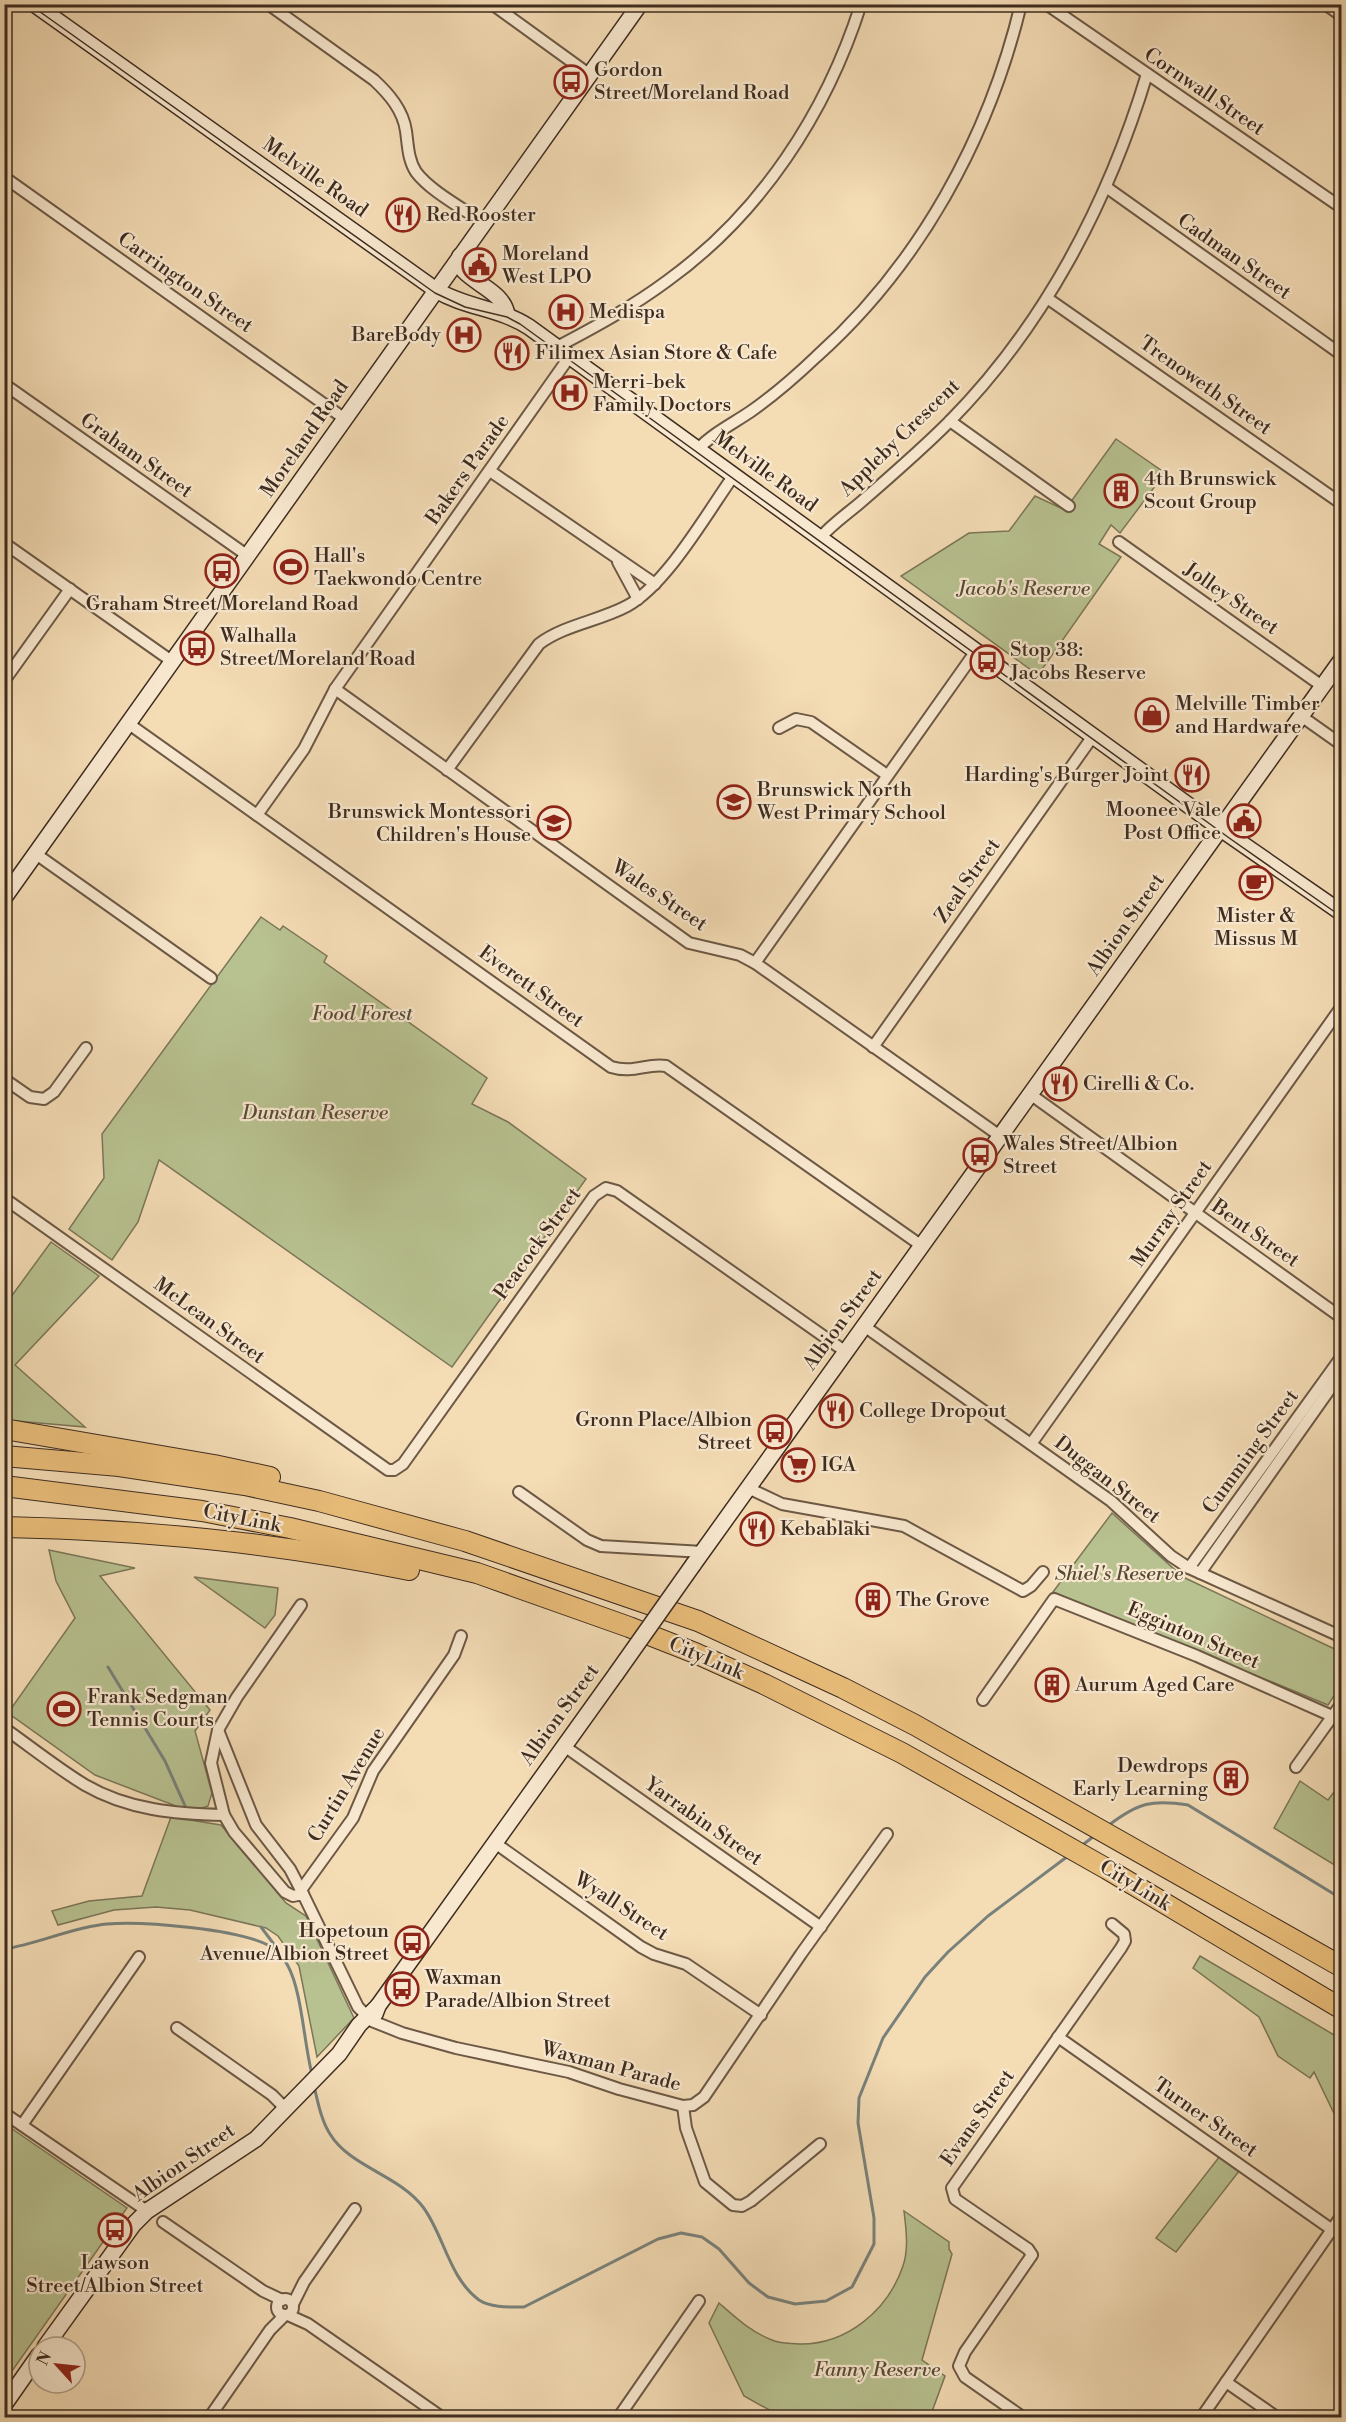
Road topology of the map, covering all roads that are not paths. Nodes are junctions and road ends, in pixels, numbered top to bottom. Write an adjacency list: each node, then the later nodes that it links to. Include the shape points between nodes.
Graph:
1 (34, 4): 17 (main road, Melville Road)
2 (268, 4): 15 (street, via 388,93 405,124 408,152 416,171)
3 (492, 4): 11 (street)
4 (640, 4): 11 (main road, Moreland Road)
5 (861, 4): 20 (street, via 814,115 785,161 740,215 668,281 617,315)
6 (1021, 4): 26 (street, via 1006,60 979,130 955,179 910,251 867,305 817,357)
7 (1046, 4): 10 (street, Cornwall Street)
8 (1325, 4): 9 (street)
9 (1341, 16)
10 (1147, 74): 13 (street, Appleby Crescent, via 1126,141); 14 (street, Cornwall Street)
11 (590, 75): 15 (main road, Moreland Road)
12 (4, 177): 24 (street, Carrington Street)
13 (1106, 187): 18 (street, Appleby Crescent); 21 (street, Cadman Street)
14 (1341, 208)
15 (483, 223): 16 (main road, Moreland Road)
16 (460, 256): 17 (main road, Moreland Road); 19 (main road, via 464,271 495,294)
17 (436, 291): 19 (main road, Melville Road); 24 (main road, Moreland Road)
18 (1047, 298): 25 (street, Appleby Crescent, via 1003,360); 29 (street, Trenoweth Street)
19 (507, 315): 20 (main road, Melville Road)
20 (557, 347): 22 (main road, Melville Road)
21 (1341, 355)
22 (570, 356): 26 (main road, Melville Road); 27 (street, Bakers Parade)
23 (4, 384): 34 (street, Graham Street)
24 (345, 419): 34 (main road, Moreland Road)
25 (950, 421): 30 (street); 31 (street, Appleby Crescent)
26 (698, 449): 28 (main road, Melville Road)
27 (490, 471): 35 (street); 44 (street, Bakers Parade)
28 (735, 475): 31 (main road, Melville Road); 36 (street)
29 (1341, 504)
30 (1069, 506)
31 (820, 538): 39 (main road, Melville Road)
32 (1119, 542): 43 (street, Jolley Street)
33 (4, 543): 37 (street)
34 (248, 556): 41 (main road, Moreland Road)
35 (617, 560): 36 (street); 38 (street)
36 (655, 584): 38 (street)
37 (70, 589): 41 (street); 42 (street)
38 (638, 599): 50 (street, via 538,644)
39 (976, 651): 48 (main road, Melville Road); 51 (street)
40 (1341, 659): 43 (main road, Albion Street)
41 (173, 662): 46 (main road, Moreland Road)
42 (4, 681)
43 (1322, 686): 45 (main road, Albion Street)
44 (335, 689): 50 (street, Wales Street); 52 (street, Bakers Parade, via 304,749)
45 (1301, 716): 49 (street); 53 (main road, Albion Street)
46 (129, 724): 52 (street, Everett Street); 54 (main road, Moreland Road)
47 (779, 728): 51 (street, via 796,719 811,722)
48 (1093, 736): 53 (main road, Melville Road); 60 (street, Zeal Street)
49 (1341, 745)
50 (447, 770): 57 (street, Wales Street, via 690,943 740,955)
51 (887, 775): 57 (street)
52 (257, 815): 67 (street, Everett Street, via 611,1067 632,1071 666,1066)
53 (1220, 828): 56 (main road, Melville Road); 63 (main road, Albion Street)
54 (36, 854): 55 (main road, Moreland Road); 58 (street)
55 (4, 898)
56 (1341, 913)
57 (755, 963): 60 (street, Wales Street)
58 (211, 978)
59 (1341, 1006): 66 (street, Murray Street)
60 (873, 1047): 64 (street, Wales Street)
61 (86, 1048): 62 (street, via 54,1092 44,1099 30,1097)
62 (4, 1079)
63 (1030, 1094): 64 (main road, Albion Street); 66 (street, Bent Street)
64 (1000, 1136): 67 (main road, Albion Street)
65 (4, 1198): 77 (street, McLean Street, via 383,1467)
66 (1195, 1213): 68 (street, Bent Street); 75 (street, Murray Street)
67 (922, 1246): 69 (main road, Albion Street)
68 (1341, 1318)
69 (864, 1326): 70 (main road, Albion Street); 75 (street, Duggan Street)
70 (846, 1352): 77 (street, Peacock Street, via 617,1191 606,1188 594,1196 404,1464); 80 (main road, Albion Street)
71 (1341, 1356): 73 (street, Cumming Street)
72 (1341, 1372): 73 (street, Cumming Street)
73 (1313, 1404): 78 (street, Cumming Street)
74 (4, 1429): 83 (highway, via 291,1481)
75 (1031, 1444): 85 (street, Duggan Street, via 1112,1501)
76 (4, 1456): 83 (highway, CityLink, via 119,1466 244,1485)
77 (394, 1470)
78 (1256, 1485): 85 (street, Cumming Street); 87 (street, Cumming Street)
79 (4, 1486): 88 (highway, CityLink, via 202,1511 290,1528 477,1573)
80 (748, 1488): 84 (main road, Albion Street); 86 (street, via 782,1504 904,1526 1023,1591)
81 (519, 1492): 84 (street, via 601,1546)
82 (4, 1527): 88 (highway, via 125,1530 235,1541 364,1561)
83 (465, 1541): 106 (highway, CityLink, via 698,1621 760,1648 915,1725)
84 (703, 1552): 97 (main road, Albion Street, bridge)
85 (1189, 1568): 87 (street, Duggan Street)
86 (1043, 1572)
87 (1200, 1573): 91 (street, Duggan Street)
88 (553, 1600): 107 (highway, CityLink, via 695,1653 902,1753 1107,1869)
89 (302, 1605): 96 (street)
90 (461, 1636): 102 (street, Curtin Avenue, via 454,1655 372,1771 353,1818)
91 (1341, 1637)
92 (982, 1700): 94 (street, Egginton Street, via 1054,1599 1187,1651)
93 (1341, 1703): 94 (street)
94 (1332, 1716): 98 (street)
95 (4, 1728): 99 (street, via 87,1786 124,1802 172,1813)
96 (218, 1730): 99 (street, via 211,1763); 102 (street, via 256,1825 290,1869)
97 (564, 1746): 101 (main road, Albion Street); 104 (street, Yarrabin Street)
98 (1296, 1767)
99 (224, 1815): 102 (street, via 285,1892 293,1896)
100 (887, 1834): 104 (street, Waxman Parade)
101 (495, 1844): 108 (street, Wyall Street, via 640,1947 686,1964); 109 (main road, Albion Street)
102 (302, 1892): 109 (street, via 358,2007)
103 (1112, 1924): 111 (street, Evans Street, via 1122,1930 1125,1941)
104 (821, 1927): 108 (street, Waxman Parade)
105 (139, 1957): 115 (street)
106 (1341, 1967)
107 (1341, 2009)
108 (761, 2015): 112 (street, Waxman Parade, via 704,2097 693,2105)
109 (369, 2019): 112 (street, Waxman Parade, via 456,2048 569,2072); 114 (main road, Albion Street, via 362,2036 335,2058)
110 (177, 2028): 114 (street, via 272,2095)
111 (1058, 2037): 121 (street, Turner Street); 133 (street, Evans Street, via 952,2192 955,2199 1032,2255 959,2366 965,2377)
112 (683, 2106): 116 (street, via 686,2128 705,2182 733,2205 751,2201)
113 (4, 2113): 115 (street)
114 (283, 2113): 118 (main road, Albion Street, via 240,2151)
115 (22, 2124): 118 (street)
116 (820, 2144)
117 (355, 2209): 123 (street)
118 (147, 2211): 124 (main road, Albion Street)
119 (1341, 2215): 121 (street)
120 (163, 2222): 123 (street)
121 (1331, 2229): 126 (street)
122 (699, 2301): 132 (street)
123 (285, 2307): 128 (street); 129 (street)
124 (54, 2335)
125 (27, 2372): 127 (main road)
126 (1226, 2382): 134 (street); 135 (street)
127 (4, 2405)
128 (428, 2407): 130 (street); 131 (street)
129 (209, 2418)
130 (421, 2418)
131 (443, 2418)
132 (618, 2418)
133 (1024, 2418)
134 (1201, 2418)
135 (1278, 2418)

